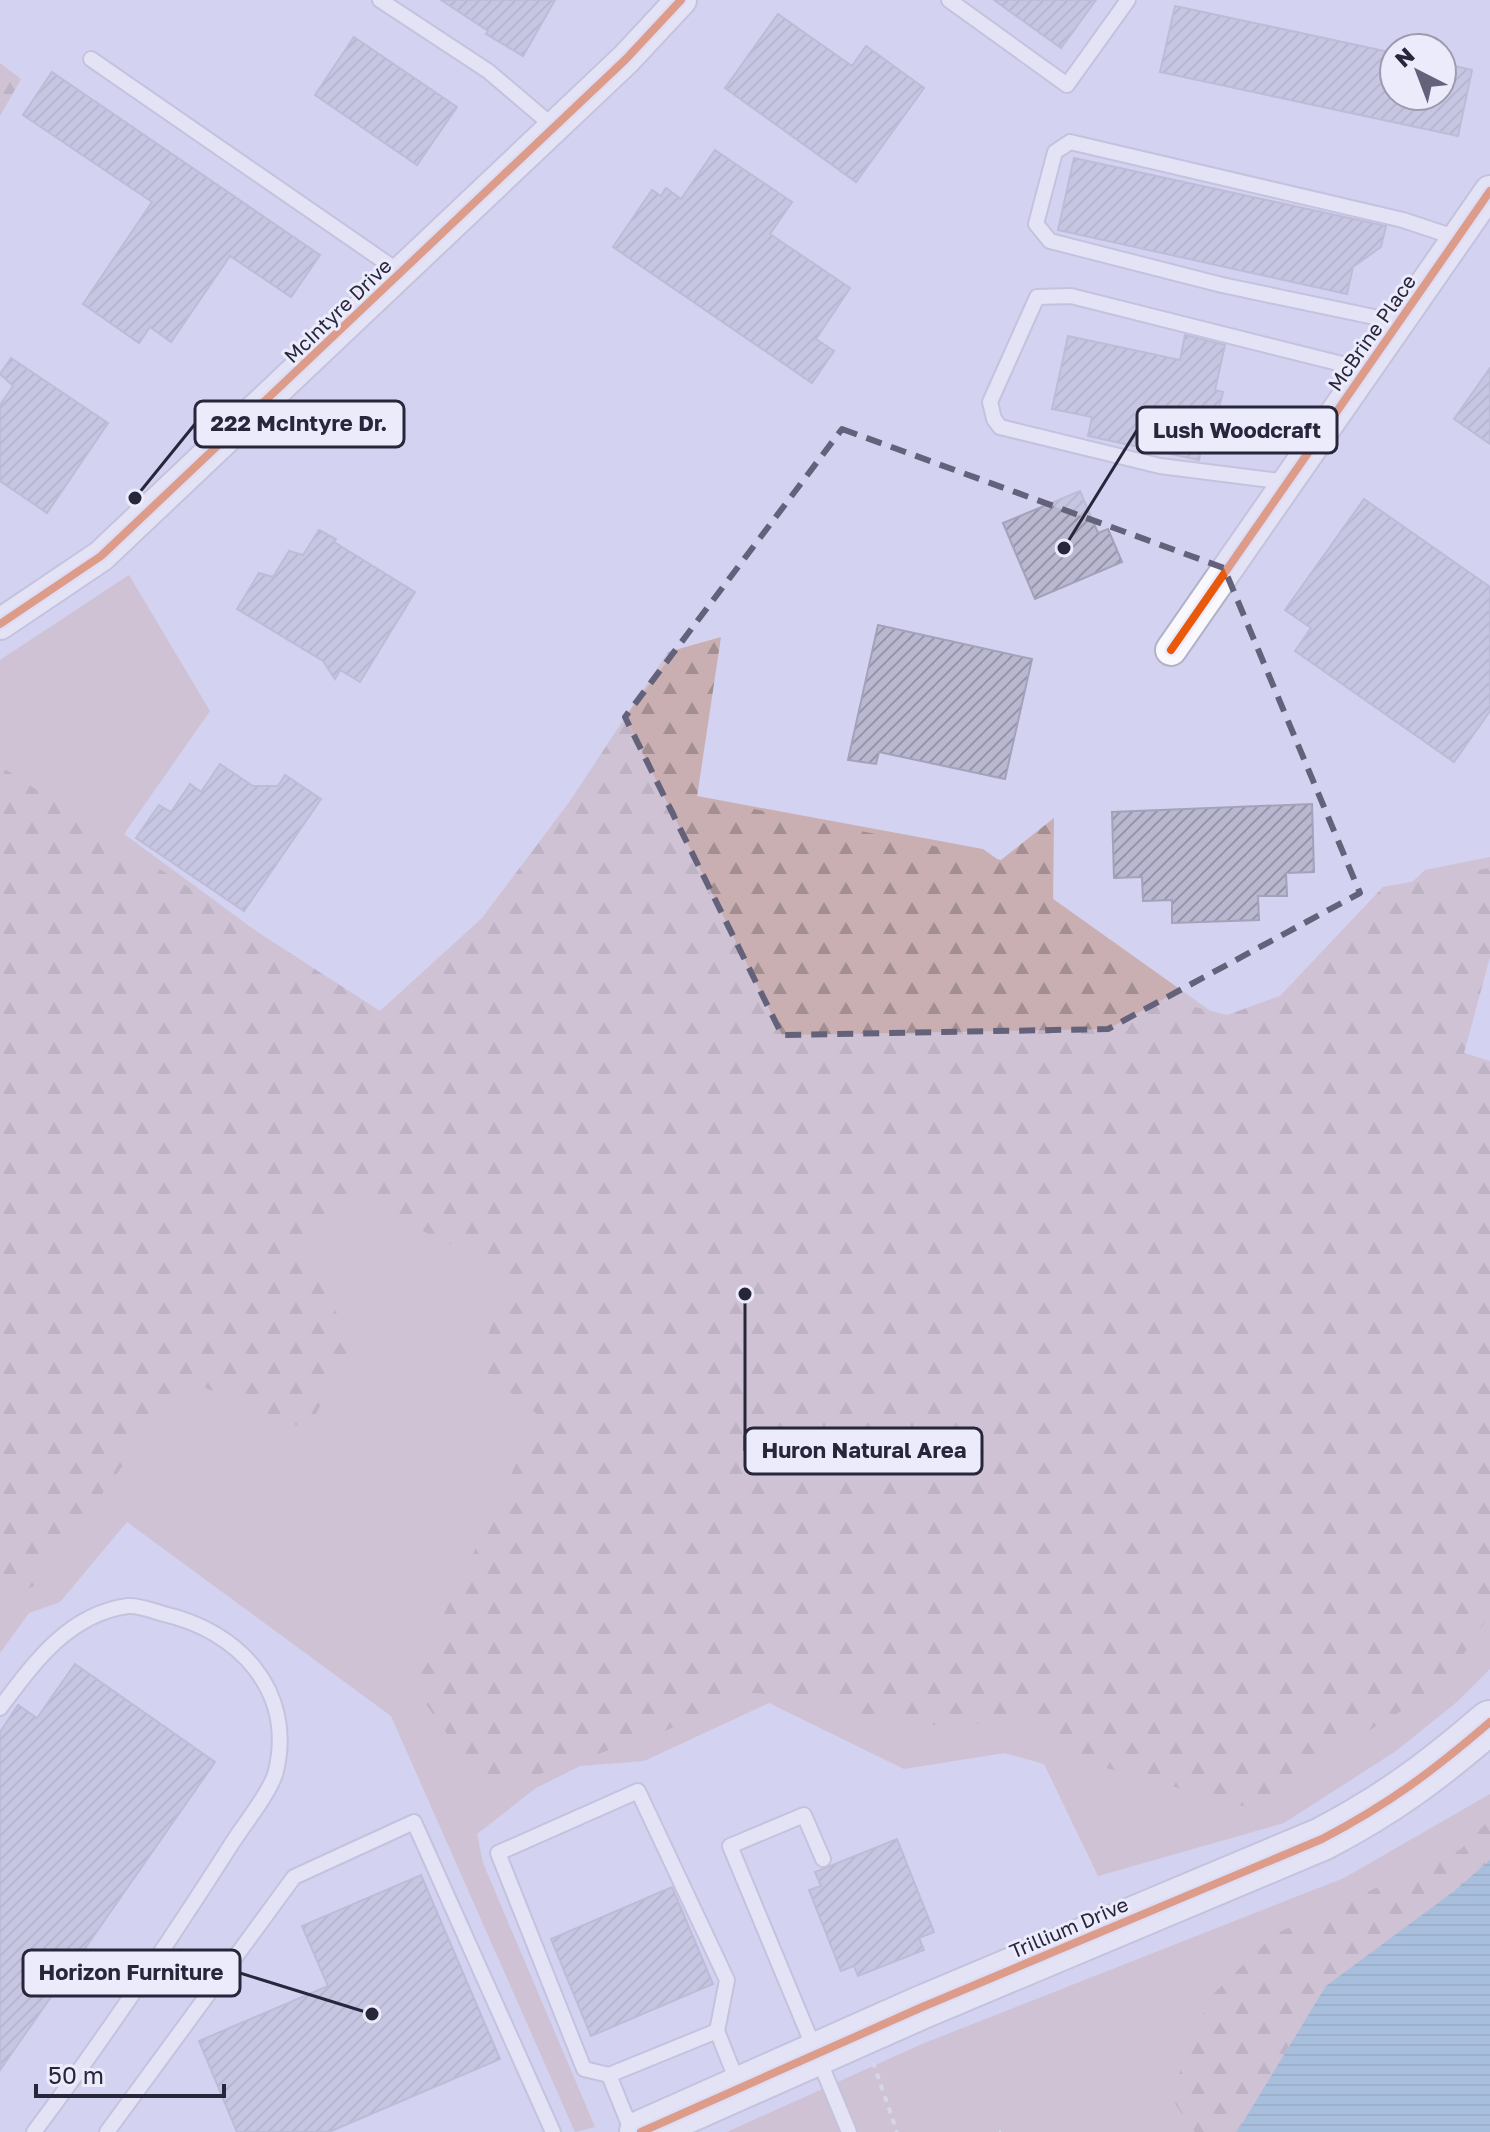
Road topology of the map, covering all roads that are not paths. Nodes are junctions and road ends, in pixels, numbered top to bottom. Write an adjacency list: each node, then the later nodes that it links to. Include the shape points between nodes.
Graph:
1 (380, 0): 6 (lane, via 488,71)
2 (949, 0): 3 (lane, via 1067,85)
3 (1128, 0)
4 (670, 4): 6 (street, McIntyre Drive)
5 (91, 59): 9 (lane)
6 (554, 127): 9 (street, McIntyre Drive)
7 (1490, 191): 8 (street, McBrine Place)
8 (1457, 238): 10 (street, McBrine Place); 10 (lane, via 1403,220 1070,142 1055,152 1036,224 1050,241)
9 (402, 273): 13 (street, McIntyre Drive, via 101,556)
10 (1399, 323): 11 (street, McBrine Place)
11 (1366, 370): 12 (street, McBrine Place); 12 (lane, via 1071,296 1037,297 990,402 1000,427 1160,466)
12 (1288, 482): 14 (street, McBrine Place)
13 (0, 624)
14 (1171, 650)
15 (0, 1708): 22 (lane, via 43,1650 80,1623 130,1606 191,1620 246,1657 271,1690 280,1730 276,1773 151,1971)
16 (1490, 1722): 19 (street, Trillium Drive, via 1384,1807 1322,1839)
17 (823, 1859): 19 (lane, via 804,1815 730,1846)
18 (717, 2031): 20 (lane); 20 (lane, via 727,1980 638,1791 498,1853 584,2069); 21 (lane)
19 (817, 2053): 21 (street, Trillium Drive); 27 (lane)
20 (609, 2075): 25 (lane)
21 (739, 2088): 26 (street, Trillium Drive)
22 (34, 2132)
23 (107, 2132): 24 (lane, via 294,1877 414,1822)
24 (553, 2132)
25 (632, 2132)
26 (641, 2132)
27 (849, 2132)

